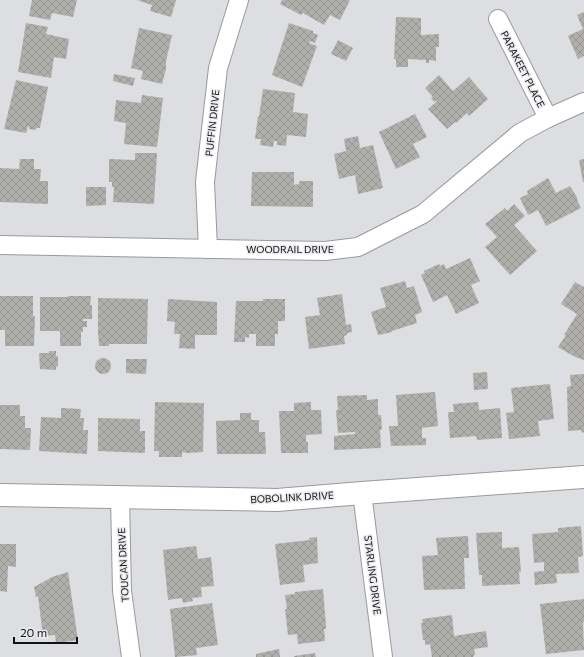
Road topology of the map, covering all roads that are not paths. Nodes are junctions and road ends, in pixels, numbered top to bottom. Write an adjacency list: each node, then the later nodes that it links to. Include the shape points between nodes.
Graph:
1 (239, 0): 6 (street, PUFFIN DRIVE, via 218,68 205,182)
2 (498, 19): 4 (street, PARAKEET PLACE)
3 (584, 102): 4 (street, WOODRAIL DRIVE)
4 (548, 118): 6 (street, WOODRAIL DRIVE, via 520,133 423,214 358,247 325,251)
5 (0, 245): 6 (street, WOODRAIL DRIVE)
6 (208, 249)
7 (584, 477): 8 (street, BOBOLINK DRIVE)
8 (362, 493): 10 (street, BOBOLINK DRIVE, via 277,500); 12 (street, STARLING DRIVE)
9 (0, 495): 10 (street, BOBOLINK DRIVE)
10 (120, 497): 11 (street, TOUCAN DRIVE, via 122,591)
11 (131, 657)
12 (383, 657)

